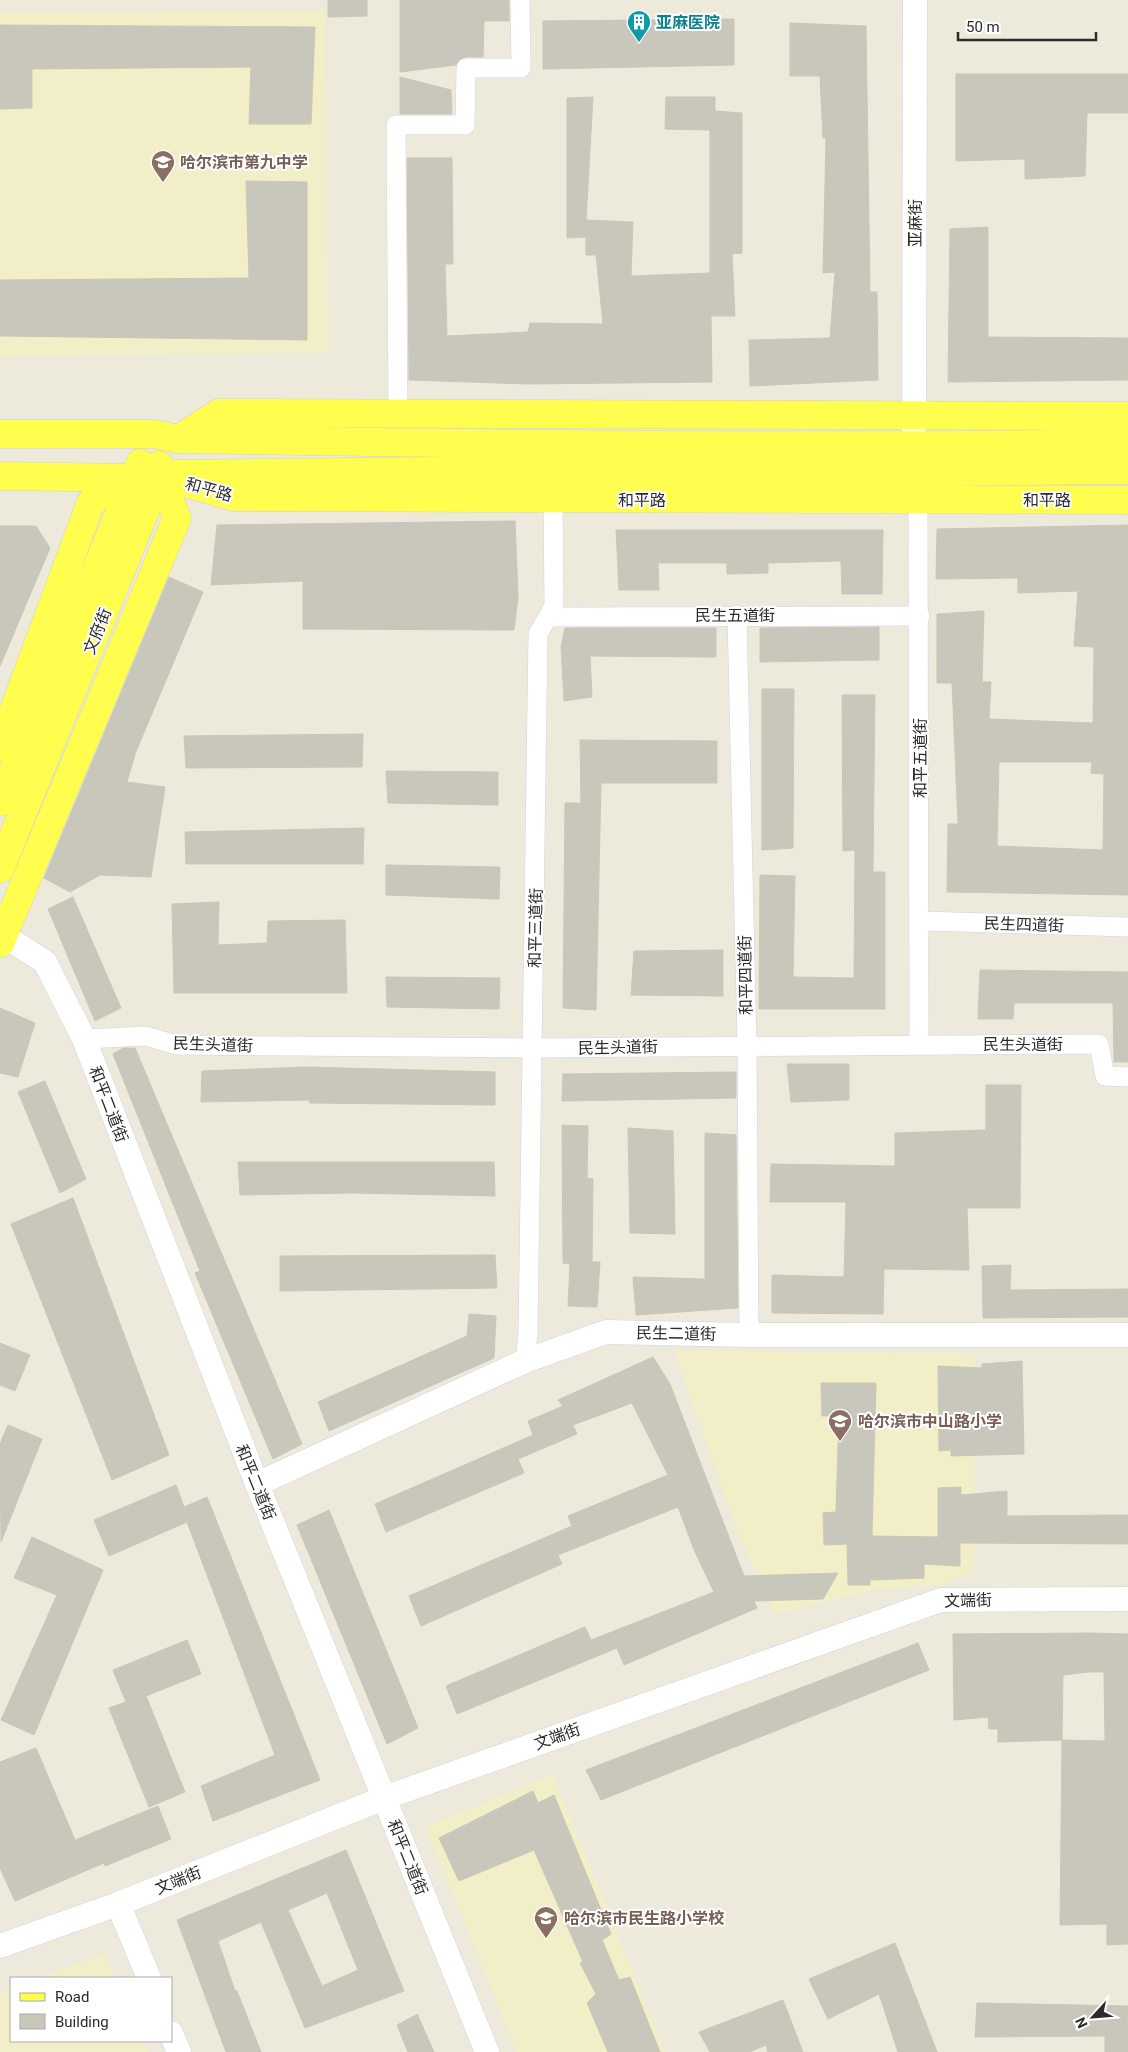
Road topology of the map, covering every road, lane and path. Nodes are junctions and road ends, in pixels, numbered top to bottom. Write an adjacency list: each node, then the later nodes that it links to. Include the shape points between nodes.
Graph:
1 (520, 0): 3 (street, via 521,68 466,68 465,125 396,125)
2 (915, 0): 4 (street, 亚麻街)
3 (398, 413): 4 (main road); 7 (main road, via 220,413); 8 (main road)
4 (914, 416): 5 (main road); 10 (street, 亚麻街)
5 (1128, 416)
6 (0, 434): 7 (main road, 和平路)
7 (166, 436): 8 (main road, 和平路); 13 (main road); 15 (main road, 文府街)
8 (329, 441): 10 (main road, 和平路, via 584,446)
9 (1128, 443): 10 (main road, 和平路)
10 (916, 459): 11 (main road, 和平路); 12 (main road, 和平路); 17 (street, 和平五道街)
11 (1128, 470)
12 (393, 471): 13 (main road, 和平路); 16 (main road)
13 (160, 474): 15 (main road, 和平路); 16 (main road, 和平路, via 234,497); 25 (main road, 文府街); 28 (main road, via 178,518)
14 (0, 476): 15 (main road, 和平路)
15 (134, 478): 23 (main road, via 91,502); 24 (main road, 文府街)
16 (324, 498): 18 (main road, 和平路)
17 (918, 499): 18 (main road, 和平路); 19 (main road, 和平路); 21 (street, 和平五道街)
18 (553, 500): 22 (street, 和平三道街, via 554,606)
19 (1128, 500)
20 (737, 615): 21 (street, 民生五道街); 22 (street, 民生五道街); 31 (street, 和平四道街)
21 (920, 616): 26 (street, 和平五道街)
22 (550, 617): 32 (street, 和平三道街, via 538,634)
23 (0, 747)
24 (0, 802)
25 (0, 869)
26 (920, 921): 27 (street, 民生四道街); 30 (street, 和平五道街)
27 (1128, 927)
28 (1, 937): 29 (street, 和平二道街, via 45,962)
29 (84, 1039): 32 (street, 民生头道街, via 146,1036 176,1045); 37 (street, 和平二道街)
30 (919, 1044): 31 (street, 民生头道街); 33 (street, 民生头道街, via 1099,1044 1105,1076)
31 (747, 1046): 32 (street, 民生头道街); 34 (street, 和平四道街)
32 (534, 1048): 36 (street, 和平三道街)
33 (1128, 1077)
34 (749, 1335): 35 (street, 民生二道街); 36 (street, 民生二道街, via 606,1332)
35 (1128, 1335)
36 (525, 1361): 37 (street, 民生二道街)
37 (257, 1484): 39 (street, 和平二道街)
38 (1128, 1599): 39 (street, 文端街, via 941,1600)
39 (384, 1798): 40 (street, 文端街); 45 (street, 和平二道街)
40 (118, 1904): 41 (street, 文端街); 42 (street)
41 (0, 1946)
42 (149, 1977)
43 (172, 2035): 44 (street)
44 (179, 2052)
45 (487, 2052)

